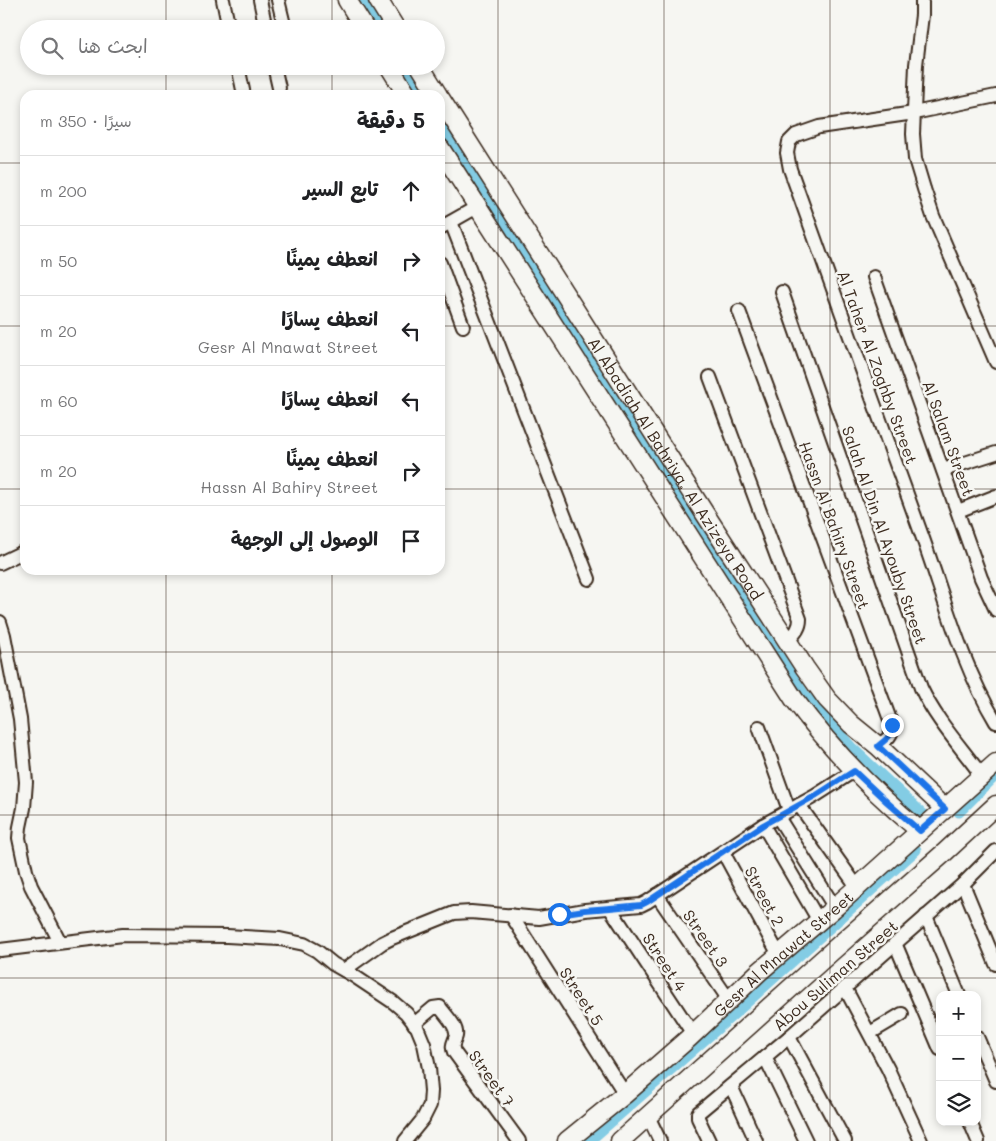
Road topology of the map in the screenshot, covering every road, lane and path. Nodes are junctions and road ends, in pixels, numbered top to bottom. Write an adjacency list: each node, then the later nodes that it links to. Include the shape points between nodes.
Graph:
1 (223, 0): 7 (street)
2 (260, 0): 8 (street)
3 (278, 0): 9 (street)
4 (347, 0): 10 (street)
5 (378, 0): 11 (street)
6 (922, 0): 22 (street)
7 (227, 20)
8 (264, 20)
9 (283, 20)
10 (359, 20)
11 (390, 20)
12 (240, 75): 17 (street)
13 (276, 75): 16 (street)
14 (395, 75): 18 (street)
15 (426, 75): 19 (street, Al Abadiah Al Bahriya, Al Azizeya Road)
16 (279, 88)
17 (243, 90)
18 (404, 90)
19 (435, 90)
20 (996, 96): 22 (street)
21 (445, 105): 42 (street, Al Abadiah Al Bahriya, Al Azizeya Road)
22 (914, 113): 31 (street, via 915,159 924,189); 43 (street, Al Taher Al Zoghby Street, via 819,127 796,134 789,142 787,153 965,660)
23 (445, 156): 24 (street, Al Abadiah Al Bahriya, Al Azizeya Road)
24 (477, 207): 25 (street); 47 (street, Al Abadiah Al Bahriya, Al Azizeya Road, via 794,700)
25 (446, 225): 39 (street)
26 (445, 277): 30 (street)
27 (874, 277): 34 (street, Al Salam Street)
28 (782, 292): 48 (street, Salah Al Din Al Ayouby Street, via 921,688 936,715)
29 (739, 311): 45 (street, Hassn Al Bahiry Street, via 892,725 890,735)
30 (463, 326)
31 (996, 362)
32 (710, 377): 42 (street, via 800,619 798,630)
33 (996, 453): 34 (street)
34 (943, 470): 36 (street, Al Salam Street)
35 (996, 496): 36 (street)
36 (958, 511): 40 (street, Al Salam Street, via 981,578)
37 (20, 553): 38 (street)
38 (0, 563)
39 (589, 579)
40 (996, 610)
41 (0, 622): 64 (street, via 23,747 26,782 19,838 31,886)
42 (788, 641): 45 (street, Al Abadiah Al Bahriya, Al Azizeya Road, via 827,699)
43 (996, 722)
44 (760, 727): 51 (street)
45 (878, 746): 50 (street, Al Abadiah Al Bahriya, Al Azizeya Road)
46 (996, 763): 48 (street, Gesr Al Mnawat Street)
47 (854, 771): 51 (street); 53 (street, Al Abadiah Al Bahriya, Al Azizeya Road)
48 (982, 776): 50 (street, Gesr Al Mnawat Street)
49 (996, 805): 84 (street, Gesr Al Mnawat Street)
50 (945, 809): 53 (street, Gesr Al Mnawat Street)
51 (789, 811): 52 (street); 57 (street); 60 (street)
52 (763, 825): 55 (street); 63 (street)
53 (920, 831): 57 (street, Gesr Al Mnawat Street)
54 (996, 851): 56 (street, Abou Suliman Street)
55 (723, 852): 58 (street); 67 (street, Street 2)
56 (963, 884): 62 (street, Abou Suliman Street); 68 (street)
57 (858, 888): 60 (street, Gesr Al Mnawat Street)
58 (656, 896): 59 (street, via 641,905); 72 (street, Street 3)
59 (610, 908): 61 (street, via 539,918); 76 (street, Street 4)
60 (835, 908): 63 (street, Gesr Al Mnawat Street)
61 (511, 915): 69 (street, via 454,913 382,943); 83 (street, Street 5)
62 (926, 916): 65 (street, Abou Suliman Street); 71 (street)
63 (819, 921): 67 (street, Gesr Al Mnawat Street)
64 (60, 942): 66 (street); 69 (street, via 123,935 280,939 304,944)
65 (895, 943): 70 (street, Abou Suliman Street); 78 (street)
66 (0, 950)
67 (779, 955): 72 (street, Gesr Al Mnawat Street)
68 (996, 964)
69 (344, 970): 74 (street, via 393,1002)
70 (845, 988): 75 (street); 77 (street, Abou Suliman Street)
71 (957, 991)
72 (729, 1000): 76 (street, Gesr Al Mnawat Street)
73 (902, 1014): 75 (street)
74 (414, 1024): 86 (street, via 424,1044 432,1091 423,1119); 87 (street, Street 7, via 440,1007 455,1028 454,1052)
75 (870, 1033): 95 (street)
76 (693, 1034): 83 (street, Gesr Al Mnawat Street)
77 (789, 1037): 80 (street, Abou Suliman Street); 94 (street)
78 (936, 1040)
79 (981, 1046): 81 (street)
80 (765, 1057): 82 (street, Abou Suliman Street); 93 (street)
81 (996, 1081)
82 (731, 1086): 91 (street, Abou Suliman Street, via 698,1113); 92 (street)
83 (625, 1094): 88 (street, Gesr Al Mnawat Street)
84 (648, 1116): 89 (street, Gesr Al Mnawat Street); 90 (street)
85 (972, 1126): 96 (street)
86 (405, 1141)
87 (519, 1141)
88 (567, 1141)
89 (620, 1141)
90 (660, 1141)
91 (709, 1141)
92 (756, 1141)
93 (806, 1141)
94 (845, 1141)
95 (921, 1141)
96 (978, 1141)

